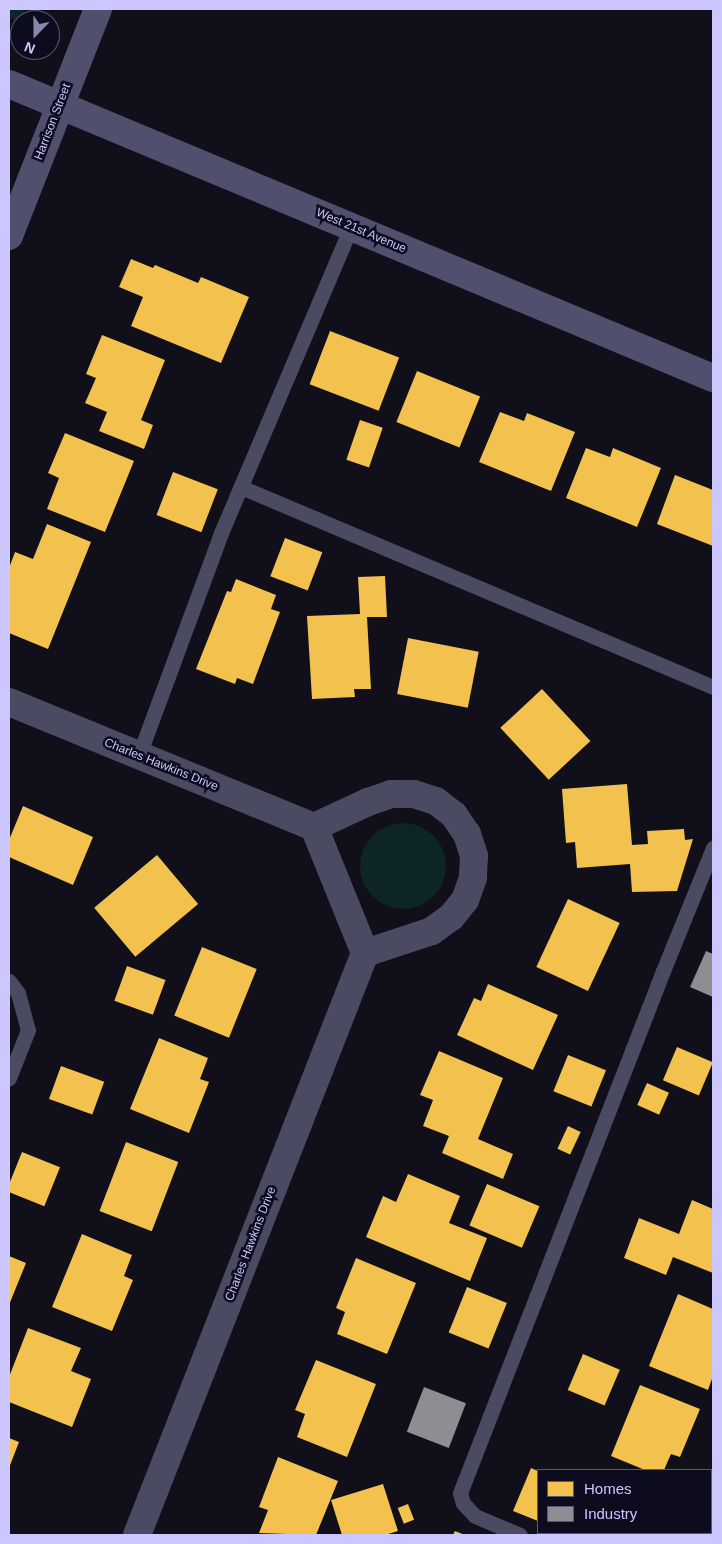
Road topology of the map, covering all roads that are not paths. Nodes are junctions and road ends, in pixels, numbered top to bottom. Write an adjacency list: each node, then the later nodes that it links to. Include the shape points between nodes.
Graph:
1 (98, 9): 3 (street, Harrison Street)
2 (9, 84): 3 (street, West 21st Avenue)
3 (60, 105): 4 (street, West 21st Avenue); 5 (street, Harrison Street)
4 (351, 227): 6 (street, West 21st Avenue); 7 (lane)
5 (9, 236)
6 (713, 378)
7 (241, 487): 8 (lane); 10 (lane)
8 (713, 687)
9 (9, 702): 10 (street, Charles Hawkins Drive)
10 (139, 755): 11 (street, Charles Hawkins Drive)
11 (314, 827): 13 (street); 13 (street, via 391,794 414,794 436,801 454,815 467,834 474,856 473,878 465,900 451,918 432,931)
12 (713, 848): 17 (lane, via 460,1493 463,1503 475,1516)
13 (365, 953): 16 (street, Charles Hawkins Drive)
14 (9, 980): 15 (lane, via 18,993 28,1030)
15 (9, 1078)
16 (137, 1535)
17 (520, 1535)

